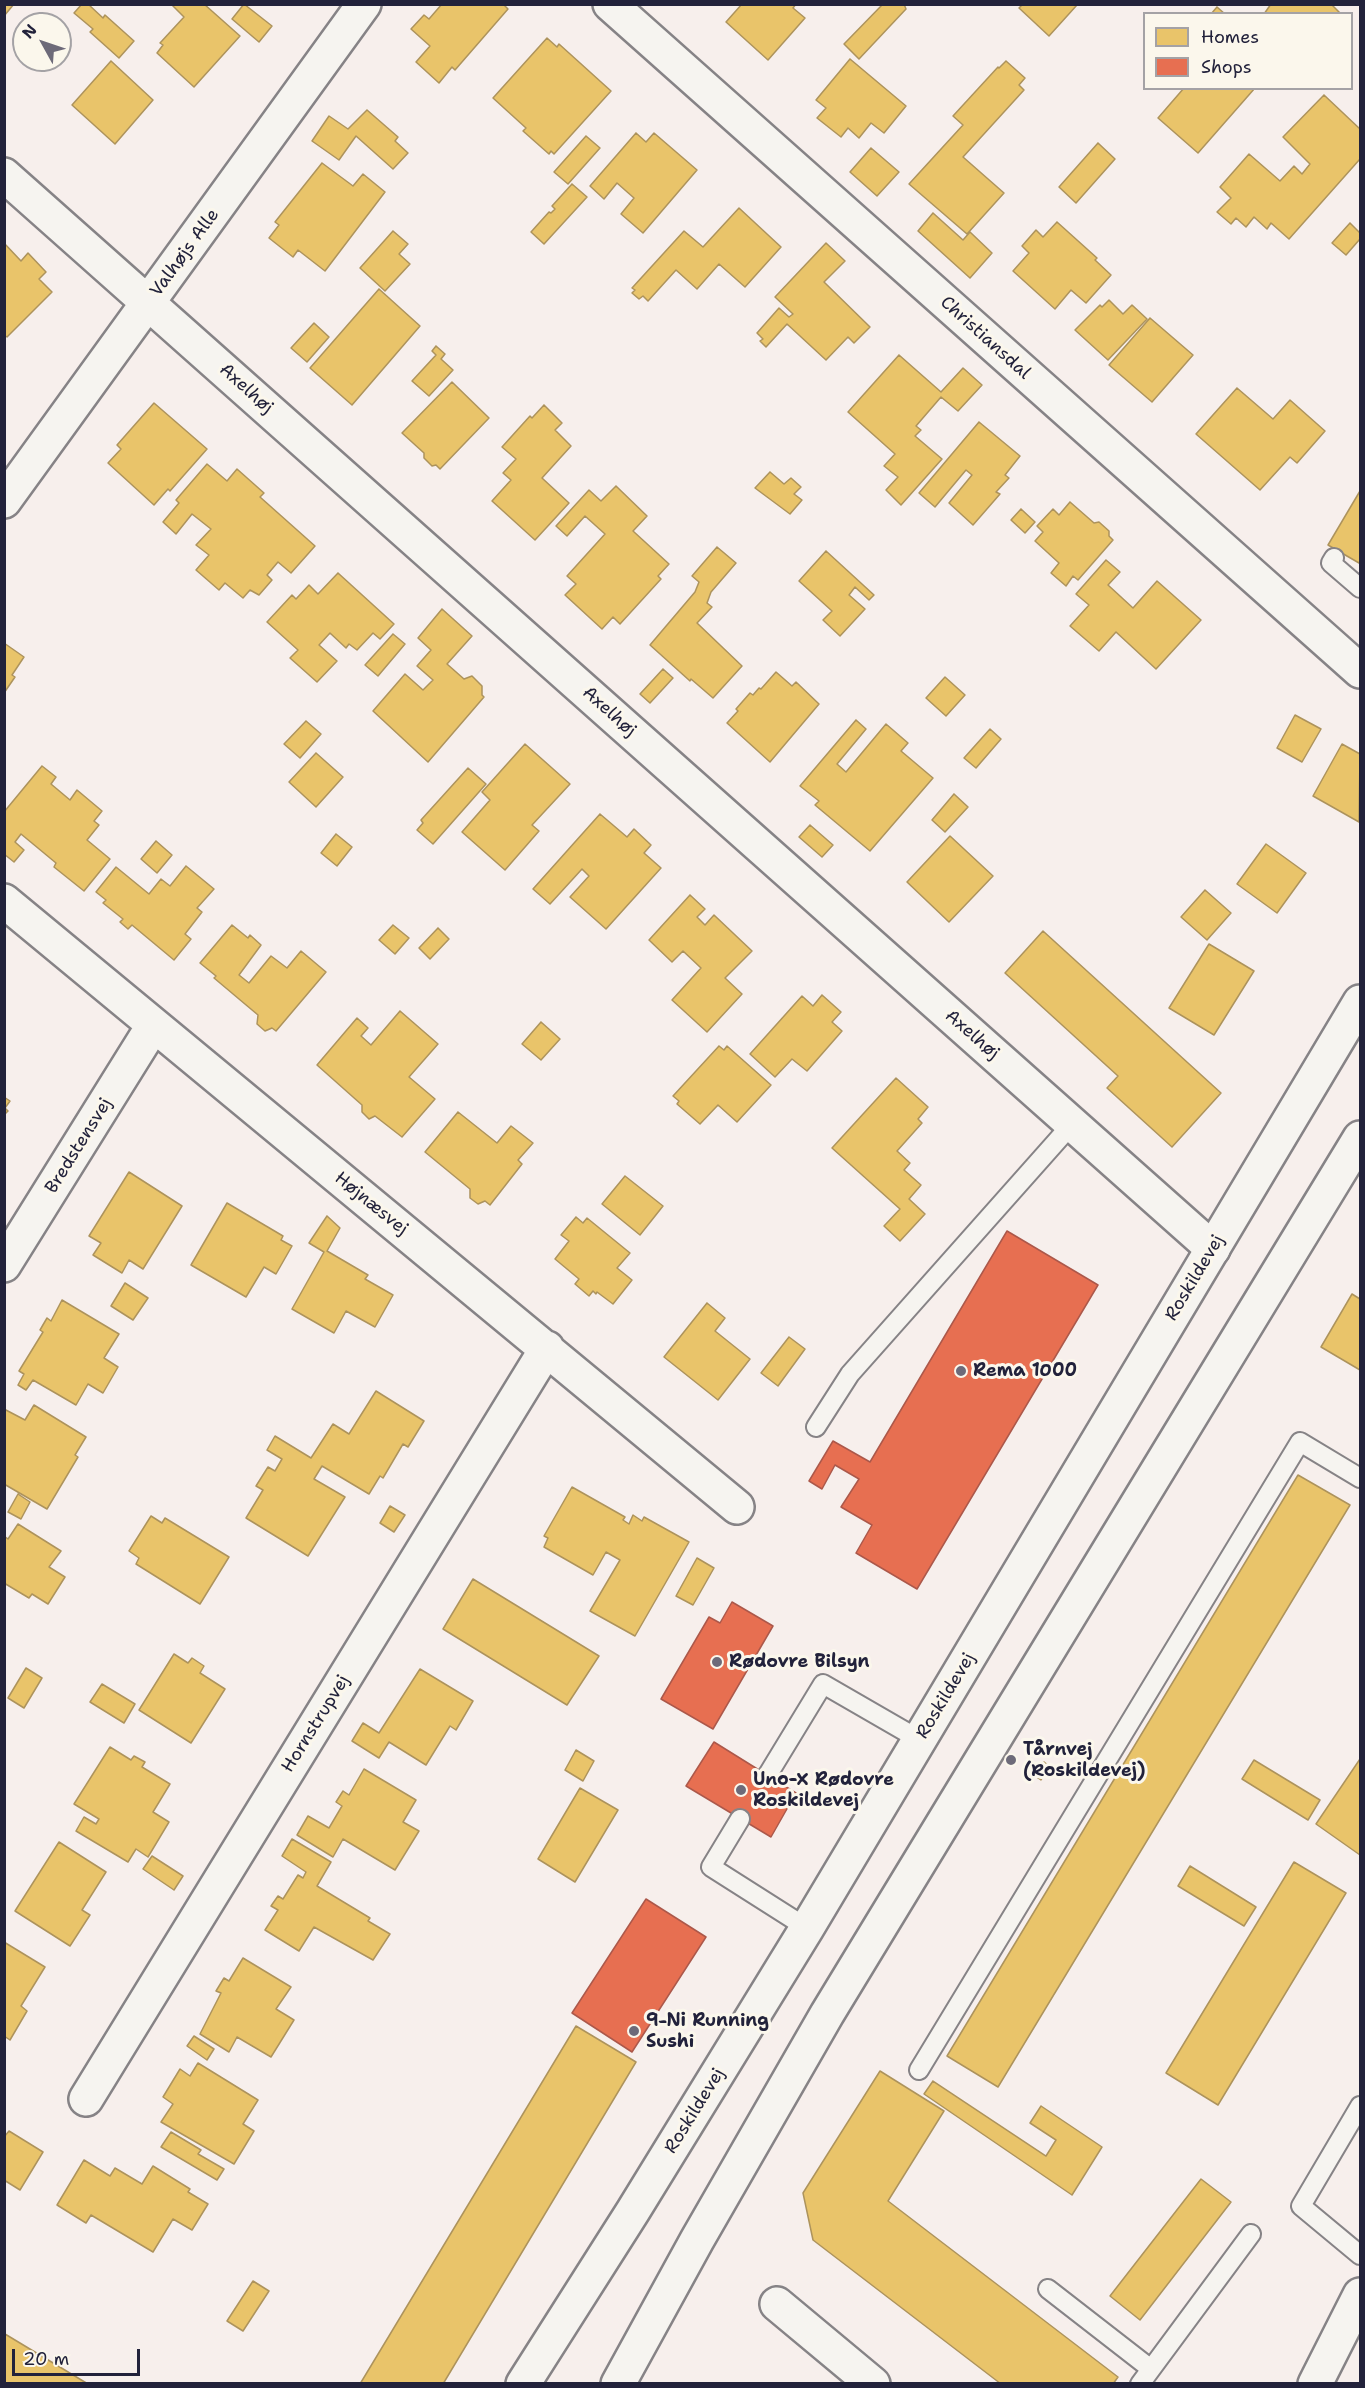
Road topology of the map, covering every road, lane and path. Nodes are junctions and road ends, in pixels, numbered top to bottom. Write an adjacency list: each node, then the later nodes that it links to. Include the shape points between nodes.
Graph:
1 (364, 4): 4 (street, Valhøjs Alle)
2 (610, 4): 8 (street, Christiansdal)
3 (4, 175): 4 (street, Axelhøj)
4 (149, 302): 5 (street, Valhøjs Alle); 12 (street, Axelhøj)
5 (4, 501)
6 (1334, 558): 7 (lane, via 1331,563)
7 (1360, 588)
8 (1360, 671)
9 (4, 902): 11 (street, Højnæsvej)
10 (1360, 1002): 14 (street, Roskildevej)
11 (153, 1026): 15 (street, Bredstensvej); 16 (street, Højnæsvej)
12 (1072, 1124): 14 (street, Axelhøj); 17 (lane, via 850,1374)
13 (1360, 1137): 34 (street, via 827,2014)
14 (1213, 1249): 20 (street, Roskildevej)
15 (4, 1265)
16 (547, 1348): 19 (street, Højnæsvej); 25 (street, Hornstrupvej)
17 (816, 1427)
18 (1360, 1478): 24 (lane, via 1300,1442)
19 (737, 1507)
20 (920, 1740): 21 (lane, via 823,1684); 23 (street, Roskildevej)
21 (767, 1776)
22 (740, 1819): 23 (lane, via 711,1867)
23 (807, 1928): 33 (street, Roskildevej)
24 (919, 2070)
25 (86, 2099)
26 (1360, 2106): 28 (lane, via 1301,2206)
27 (1251, 2234): 32 (lane)
28 (1360, 2255)
29 (1048, 2289): 32 (lane)
30 (1360, 2297): 37 (street)
31 (777, 2304): 35 (street)
32 (1151, 2369): 36 (lane)
33 (523, 2384)
34 (618, 2384)
35 (873, 2384)
36 (1140, 2384)
37 (1315, 2384)

